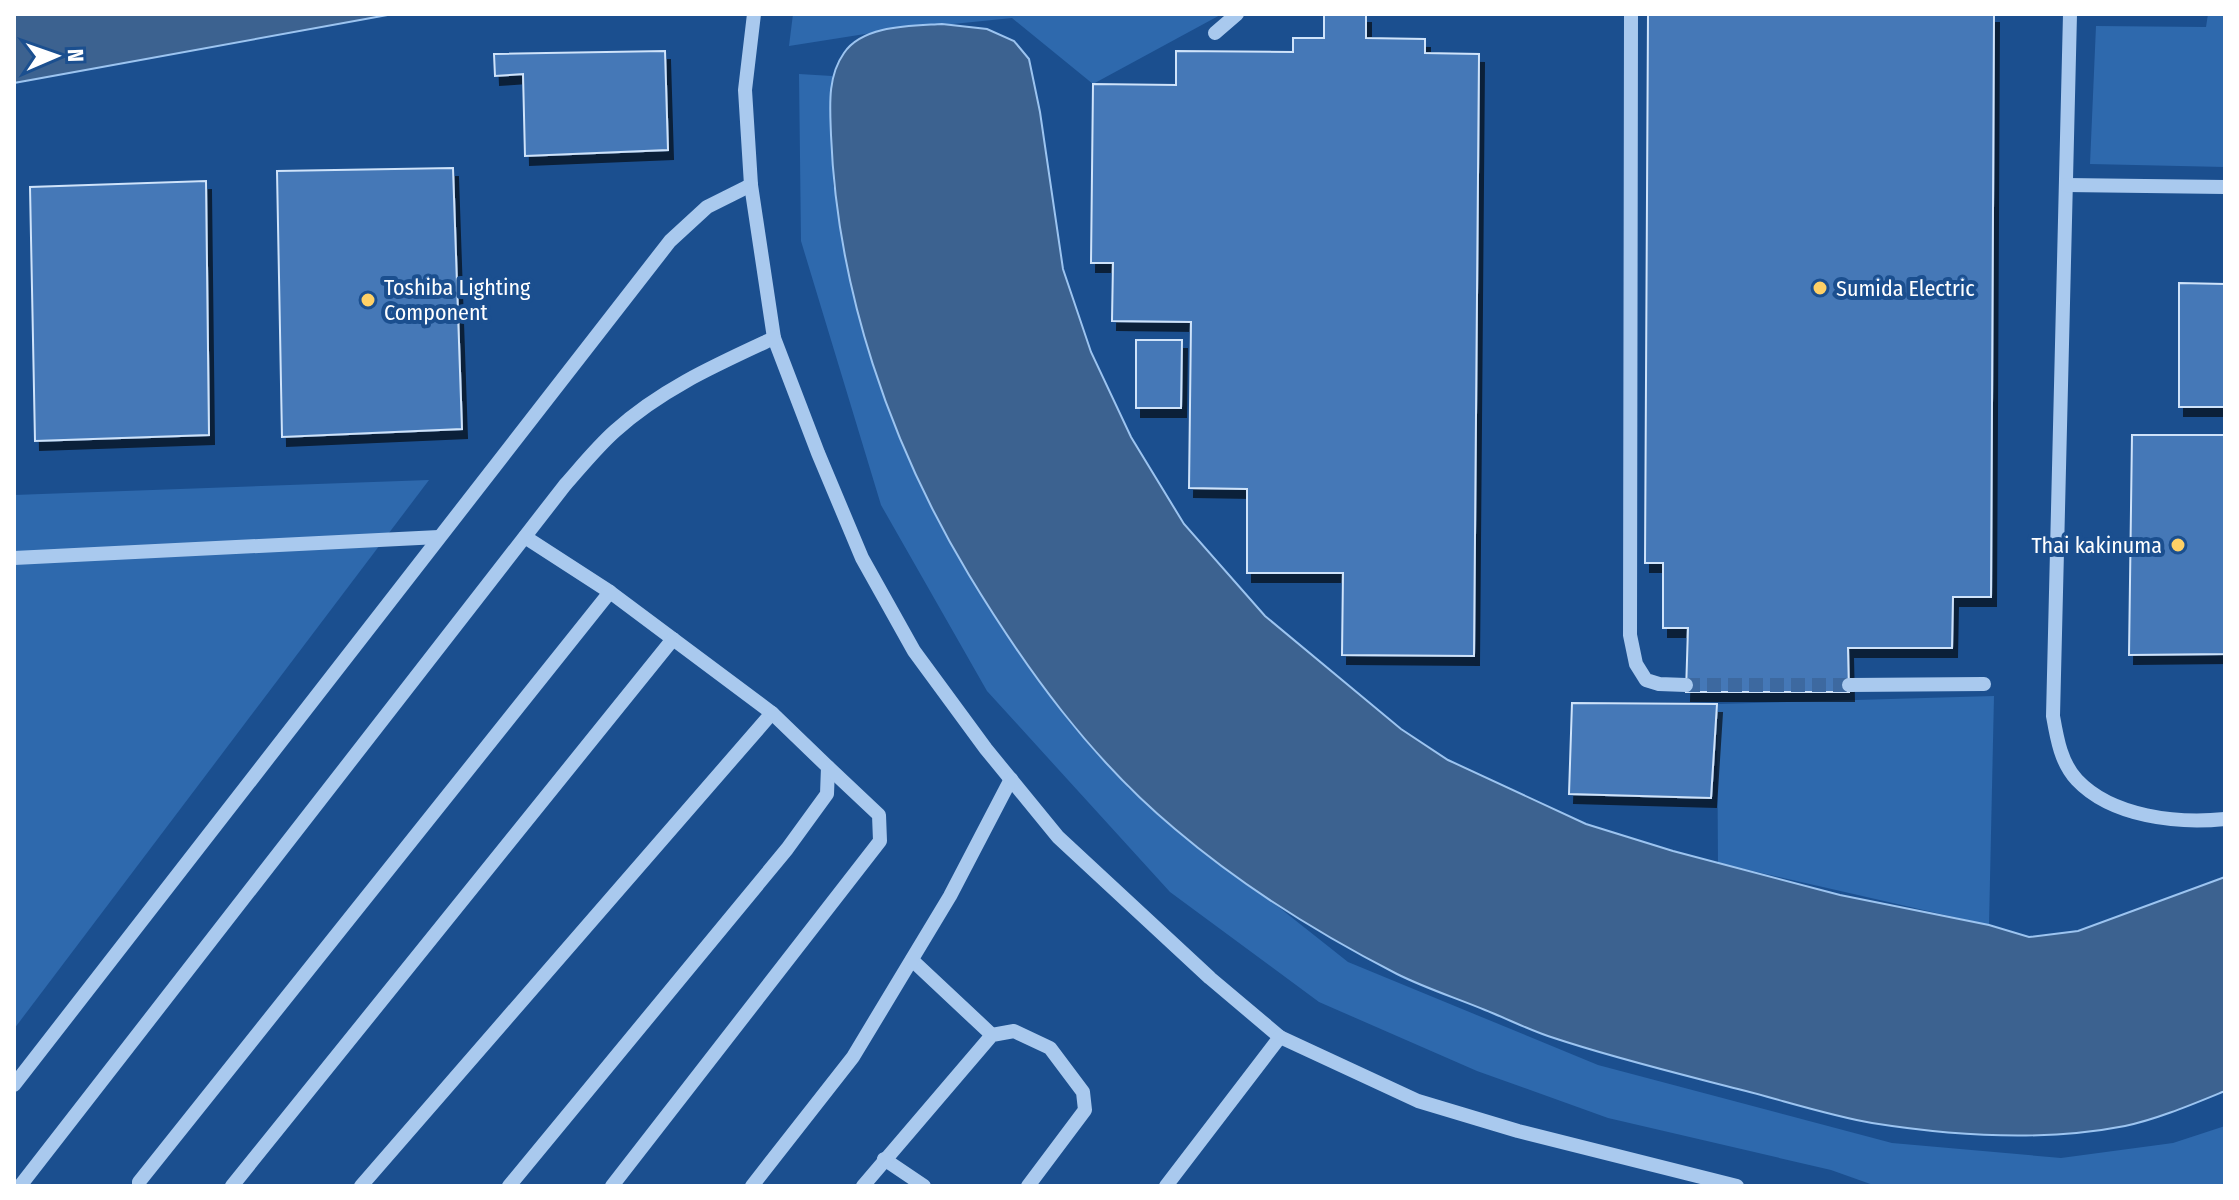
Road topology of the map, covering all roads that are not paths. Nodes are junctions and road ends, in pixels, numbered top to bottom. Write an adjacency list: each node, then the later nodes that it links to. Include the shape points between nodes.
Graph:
1 (754, 14): 6 (street, via 745,90)
2 (1237, 14): 5 (street)
3 (1631, 14): 16 (street, via 1630,635 1636,664 1646,680)
4 (2070, 14): 7 (street)
5 (1215, 33)
6 (751, 185): 9 (street); 10 (street, via 707,207 670,241)
7 (2066, 185): 8 (street); 21 (street, via 2053,716 2057,739 2077,780 2098,796 2165,818)
8 (2225, 187)
9 (774, 338): 11 (street, via 656,398 615,431); 20 (street, via 862,558 914,651)
10 (439, 537): 12 (street); 25 (street)
11 (525, 537): 13 (street); 27 (street)
12 (14, 558)
13 (610, 592): 14 (street); 28 (street)
14 (673, 639): 18 (street); 29 (street)
15 (1984, 684): 17 (street)
16 (1686, 685)
17 (1849, 685)
18 (772, 713): 19 (street); 30 (street)
19 (828, 767): 31 (street, via 827,794 787,849); 32 (street, via 879,815 880,841)
20 (1011, 779): 22 (street); 24 (street, via 1058,837)
21 (2225, 819)
22 (912, 960): 23 (street); 33 (street, via 853,1057)
23 (992, 1035): 26 (street); 36 (street, via 1014,1031 1050,1048 1083,1092 1085,1110)
24 (1280, 1037): 37 (street); 38 (street, via 1418,1101)
25 (14, 1085)
26 (884, 1159): 34 (street); 35 (street)
27 (20, 1186)
28 (139, 1186)
29 (232, 1186)
30 (361, 1186)
31 (509, 1186)
32 (612, 1186)
33 (752, 1186)
34 (863, 1186)
35 (924, 1186)
36 (1028, 1186)
37 (1166, 1186)
38 (1737, 1186)

